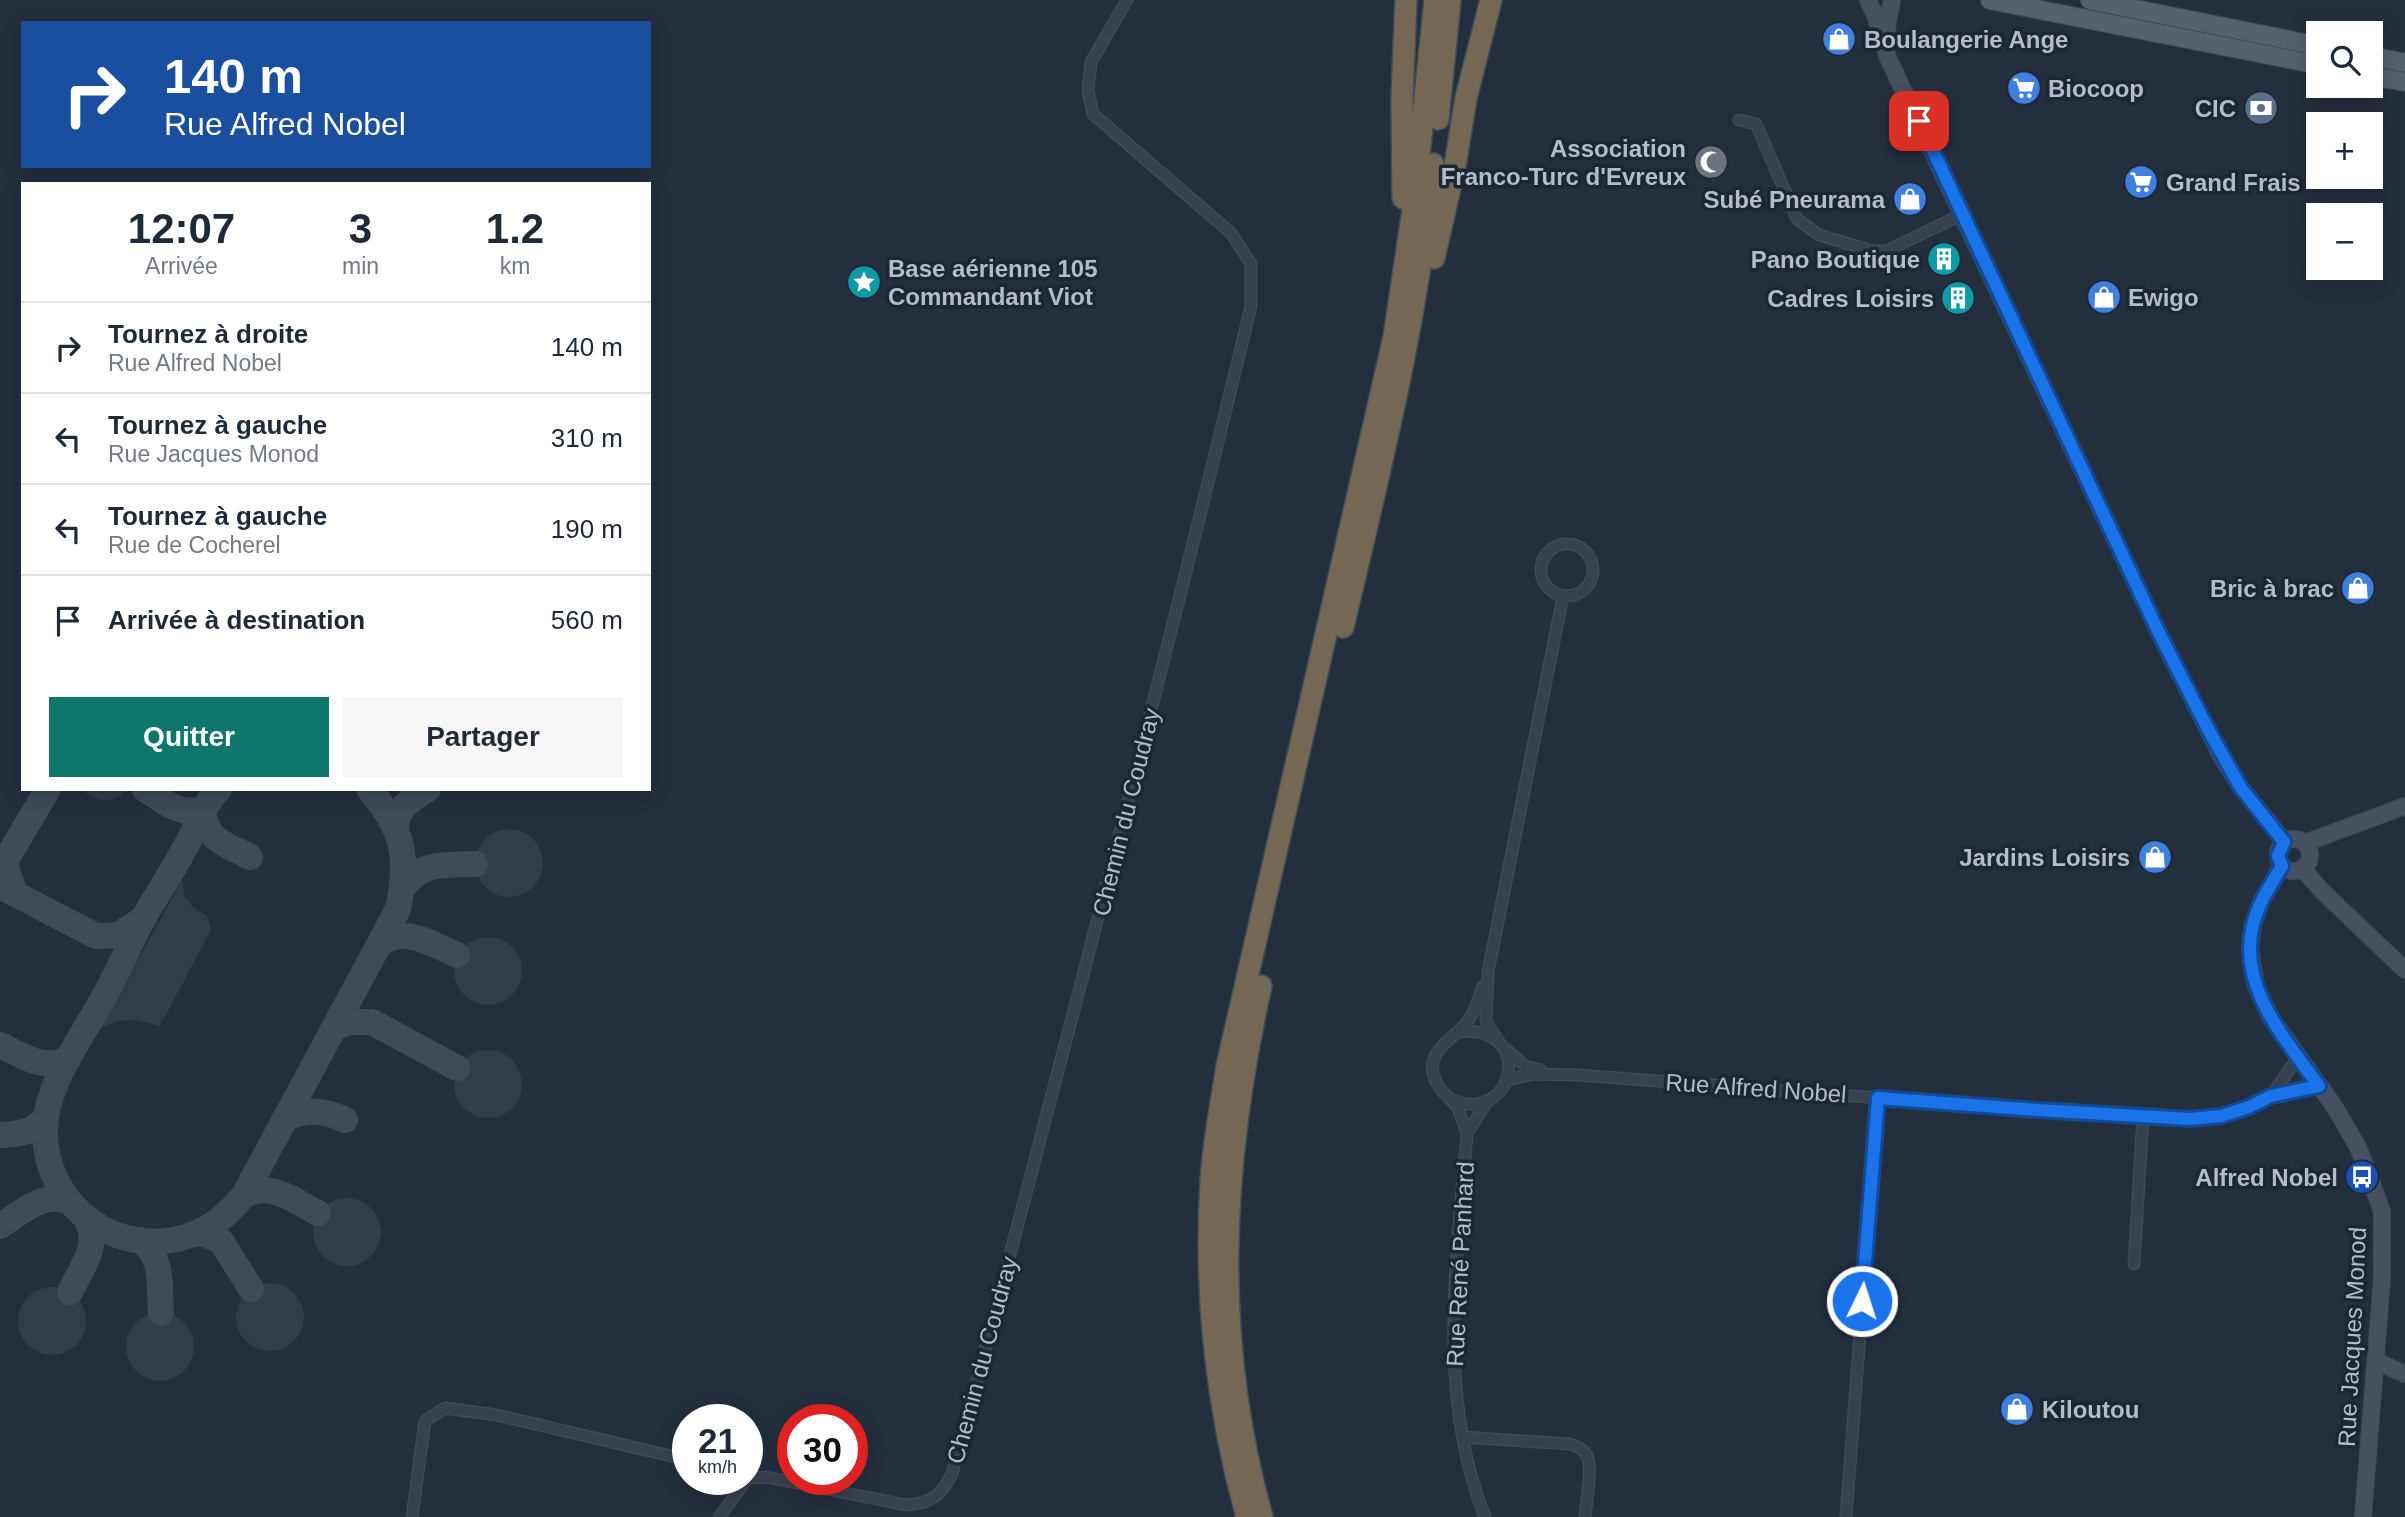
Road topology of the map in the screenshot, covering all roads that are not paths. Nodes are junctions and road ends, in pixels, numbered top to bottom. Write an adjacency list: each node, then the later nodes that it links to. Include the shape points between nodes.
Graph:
1 (1128, 0): 46 (street, Chemin du Coudray, via 1091,62 1088,90 1093,114 1231,233 1251,264 1251,306 1186,575 956,1461 944,1489 926,1503 906,1505)
2 (1406, 0): 20 (highway, via 1403,191)
3 (1435, 0): 20 (highway, via 1415,203)
4 (1450, 0): 19 (highway)
5 (1491, 0): 19 (highway, via 1431,271)
6 (1868, 0): 11 (street)
7 (1892, 0): 11 (street)
8 (1990, 0): 13 (main road)
9 (2090, 0): 10 (main road)
10 (2306, 43)
11 (1888, 58): 18 (street)
12 (2383, 58): 14 (main road)
13 (2306, 62)
14 (2405, 63)
15 (2383, 78): 16 (main road)
16 (2405, 82)
17 (1739, 120): 18 (street, via 1756,124 1797,219 1819,235 1886,251)
18 (1963, 215): 23 (street, via 2221,756)
19 (1416, 300): 51 (highway, via 1247,1047 1235,1122 1227,1228 1231,1333 1238,1404)
20 (1394, 337): 50 (highway, via 1217,1123 1211,1182 1211,1285 1223,1405)
21 (1563, 596): 21 (street, via 1585,589 1592,576 1588,554 1574,545 1550,550 1541,565 1544,581); 28 (street)
22 (2405, 806): 24 (street)
23 (2284, 842): 24 (street, via 2297,839); 25 (street, via 2278,856)
24 (2305, 843): 26 (street, via 2311,856)
25 (2282, 866): 26 (street, via 2290,871); 31 (street, Rue Jacques Monod, via 2253,925 2251,968 2272,1018)
26 (2303, 869): 27 (street)
27 (2405, 970)
28 (1488, 972): 29 (street, via 1475,1007); 30 (street, via 1486,1021)
29 (1456, 1033): 30 (street, via 1480,1031); 36 (street, via 1442,1044 1434,1066 1435,1079)
30 (1501, 1044): 32 (street, Rue Alfred Nobel, via 1525,1066); 33 (street, via 1509,1067)
31 (2298, 1057): 34 (street, Rue Jacques Monod); 35 (street)
32 (1578, 1074): 33 (street, Rue Alfred Nobel, via 1534,1074); 37 (street, Rue Alfred Nobel)
33 (1507, 1080): 38 (street)
34 (2319, 1086): 35 (street, Rue Alfred Nobel); 42 (street, Rue Jacques Monod, via 2358,1147 2382,1211)
35 (2271, 1096): 39 (street, Rue Alfred Nobel, via 2221,1116)
36 (1449, 1098): 38 (street, via 1466,1105); 40 (street, Rue René Panhard)
37 (1878, 1098): 39 (street, Rue Alfred Nobel); 54 (street)
38 (1487, 1102): 40 (street, Rue René Panhard)
39 (2143, 1117): 41 (street)
40 (1467, 1133): 44 (street, Rue René Panhard, via 1453,1315 1455,1384)
41 (2134, 1265)
42 (2376, 1362): 43 (street); 55 (street, Rue Jacques Monod)
43 (2405, 1374)
44 (1463, 1437): 52 (street, Rue René Panhard); 53 (street, via 1580,1448 1589,1467)
45 (672, 1456): 48 (street, via 497,1415 445,1408 425,1421)
46 (763, 1478)
47 (735, 1495): 49 (street, Chemin du Coudray)
48 (412, 1517)
49 (719, 1517)
50 (1247, 1517)
51 (1262, 1517)
52 (1485, 1517)
53 (1585, 1517)
54 (1846, 1517)
55 (2363, 1517)

